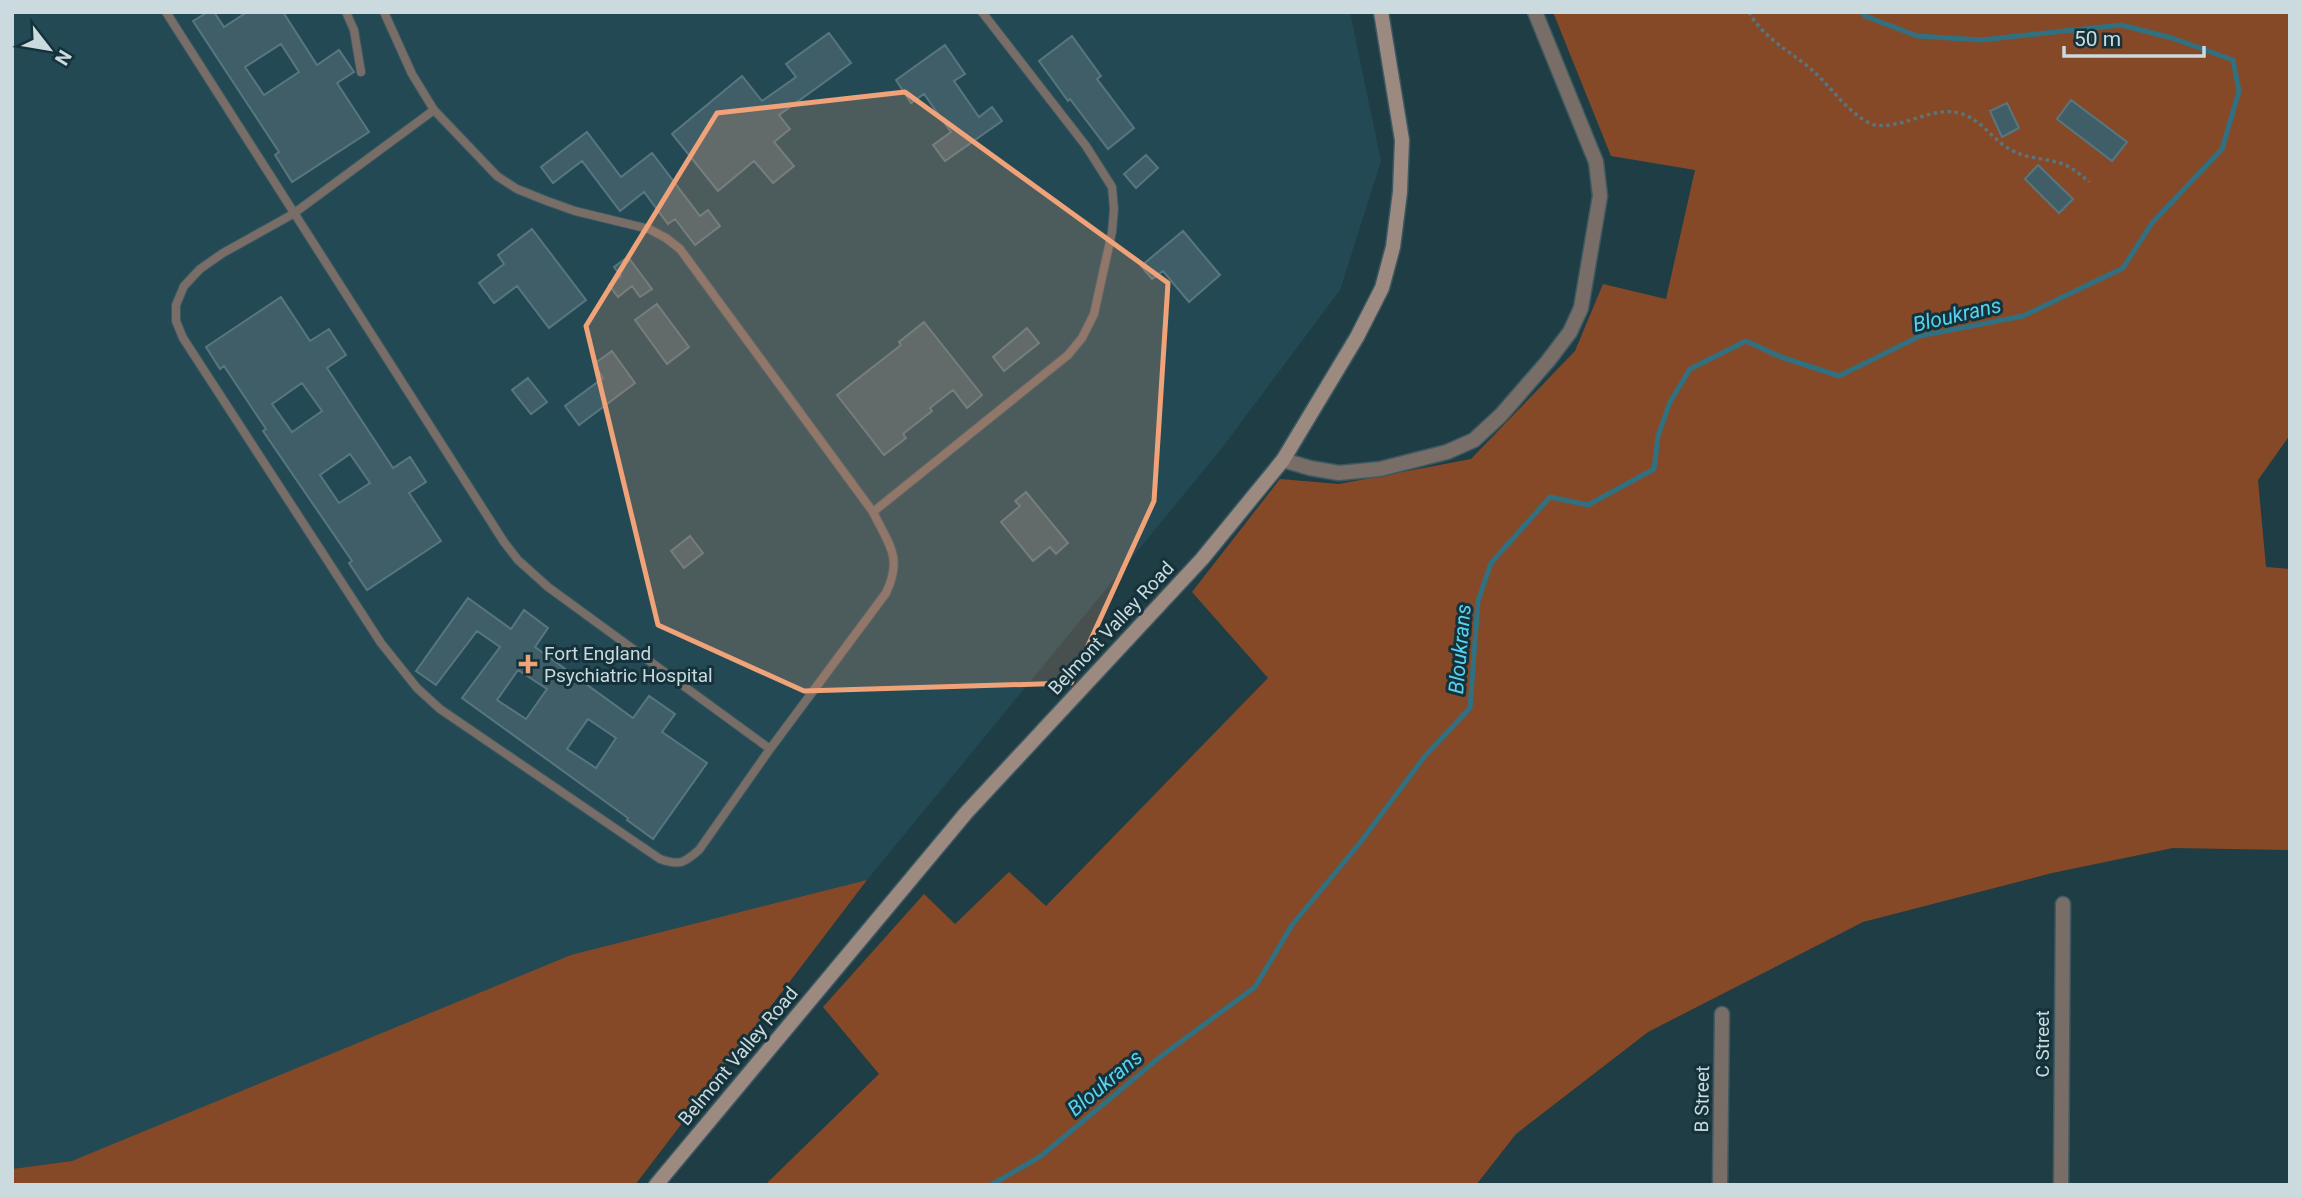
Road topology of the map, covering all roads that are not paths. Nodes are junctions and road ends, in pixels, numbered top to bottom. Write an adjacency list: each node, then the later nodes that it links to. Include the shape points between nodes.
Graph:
1 (166, 12): 9 (lane)
2 (346, 12): 7 (lane)
3 (384, 12): 8 (lane)
4 (982, 12): 11 (lane, via 1086,146 1112,187 1112,232 1094,314 1069,355)
5 (1381, 12): 10 (street, Belmont Valley Road, via 1402,140 1393,247 1382,288 1357,337)
6 (1535, 12): 10 (street, via 1596,162 1600,196 1581,309 1570,332 1501,415 1474,440 1447,452 1380,469 1339,473)
7 (361, 72)
8 (434, 110): 9 (lane); 11 (lane, via 497,176 517,189 576,211 649,229 680,250)
9 (293, 214): 12 (lane, via 519,559 548,587); 12 (lane, via 200,269 184,286 176,305 176,321 381,643 417,688 440,709 673,864 686,862 699,850)
10 (1283, 460): 15 (street, Belmont Valley Road, via 1202,559 966,813)
11 (873, 512): 12 (lane, via 892,549 893,578 862,628)
12 (770, 749)
13 (2063, 904): 17 (street, C Street)
14 (1722, 1014): 16 (street, B Street)
15 (656, 1185)
16 (1720, 1185)
17 (2061, 1185)

